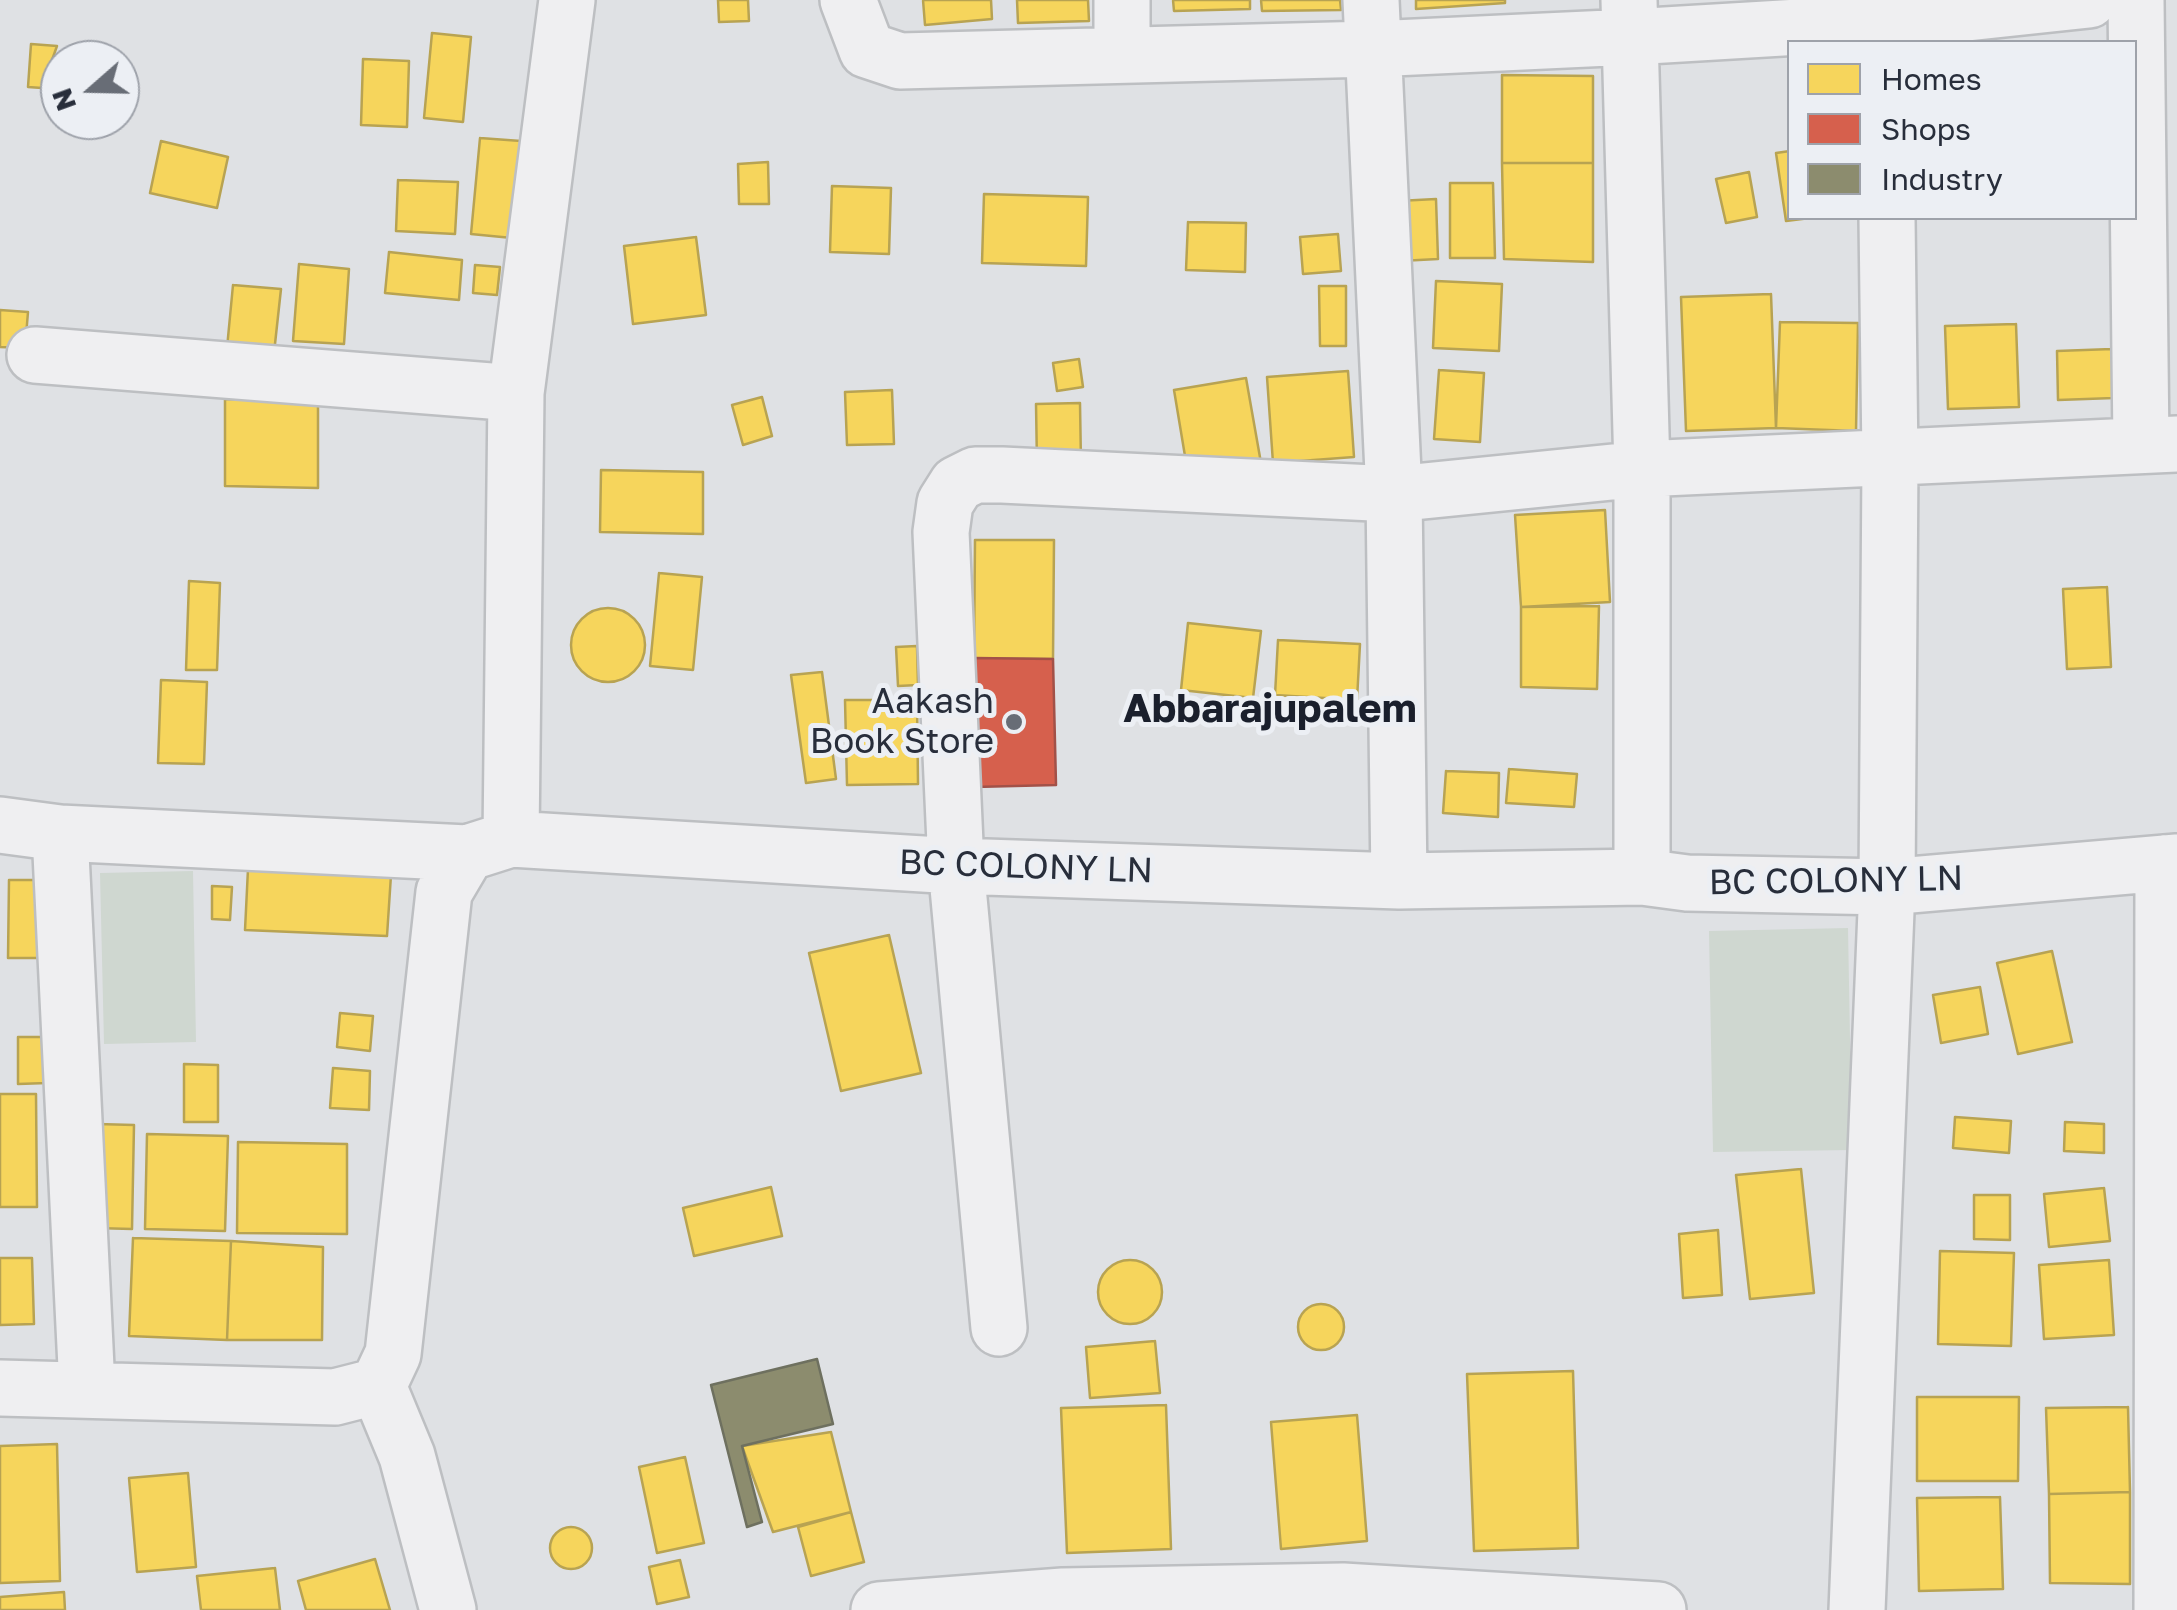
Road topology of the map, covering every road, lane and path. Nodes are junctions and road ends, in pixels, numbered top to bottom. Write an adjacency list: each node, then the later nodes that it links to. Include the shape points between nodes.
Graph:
1 (568, 0): 12 (street)
2 (848, 0): 9 (street, via 867,50 900,60)
3 (1122, 0): 9 (street)
4 (2088, 0): 7 (street)
5 (2136, 0): 13 (street)
6 (1630, 19): 7 (street); 8 (street); 15 (street)
7 (1883, 22)
8 (1372, 25): 9 (street); 16 (street)
9 (1122, 54)
10 (1886, 220): 14 (street)
11 (35, 355): 12 (street)
12 (516, 394): 19 (street)
13 (2159, 445): 14 (street)
14 (1890, 461): 15 (street); 24 (street)
15 (1642, 469): 16 (street); 22 (street)
16 (1394, 494): 21 (street, via 1002,474 975,474 957,484 941,532); 23 (street)
17 (0, 825): 18 (street, BC COLONY LN)
18 (60, 833): 19 (street, BC COLONY LN); 27 (street)
19 (489, 846): 21 (street, BC COLONY LN); 28 (street, via 444,892 392,1354)
20 (2170, 862): 24 (street, BC COLONY LN); 33 (street)
21 (956, 866): 23 (street, BC COLONY LN); 25 (street)
22 (1642, 877): 23 (street, BC COLONY LN); 24 (street, BC COLONY LN)
23 (1400, 881)
24 (1887, 887): 32 (street)
25 (999, 1328)
26 (0, 1388): 27 (street)
27 (86, 1388): 28 (street)
28 (357, 1392): 29 (street, via 407,1456)
29 (448, 1610)
30 (879, 1610): 31 (street, via 1063,1596 1342,1591)
31 (1658, 1610)
32 (1858, 1610)
33 (2162, 1610)

